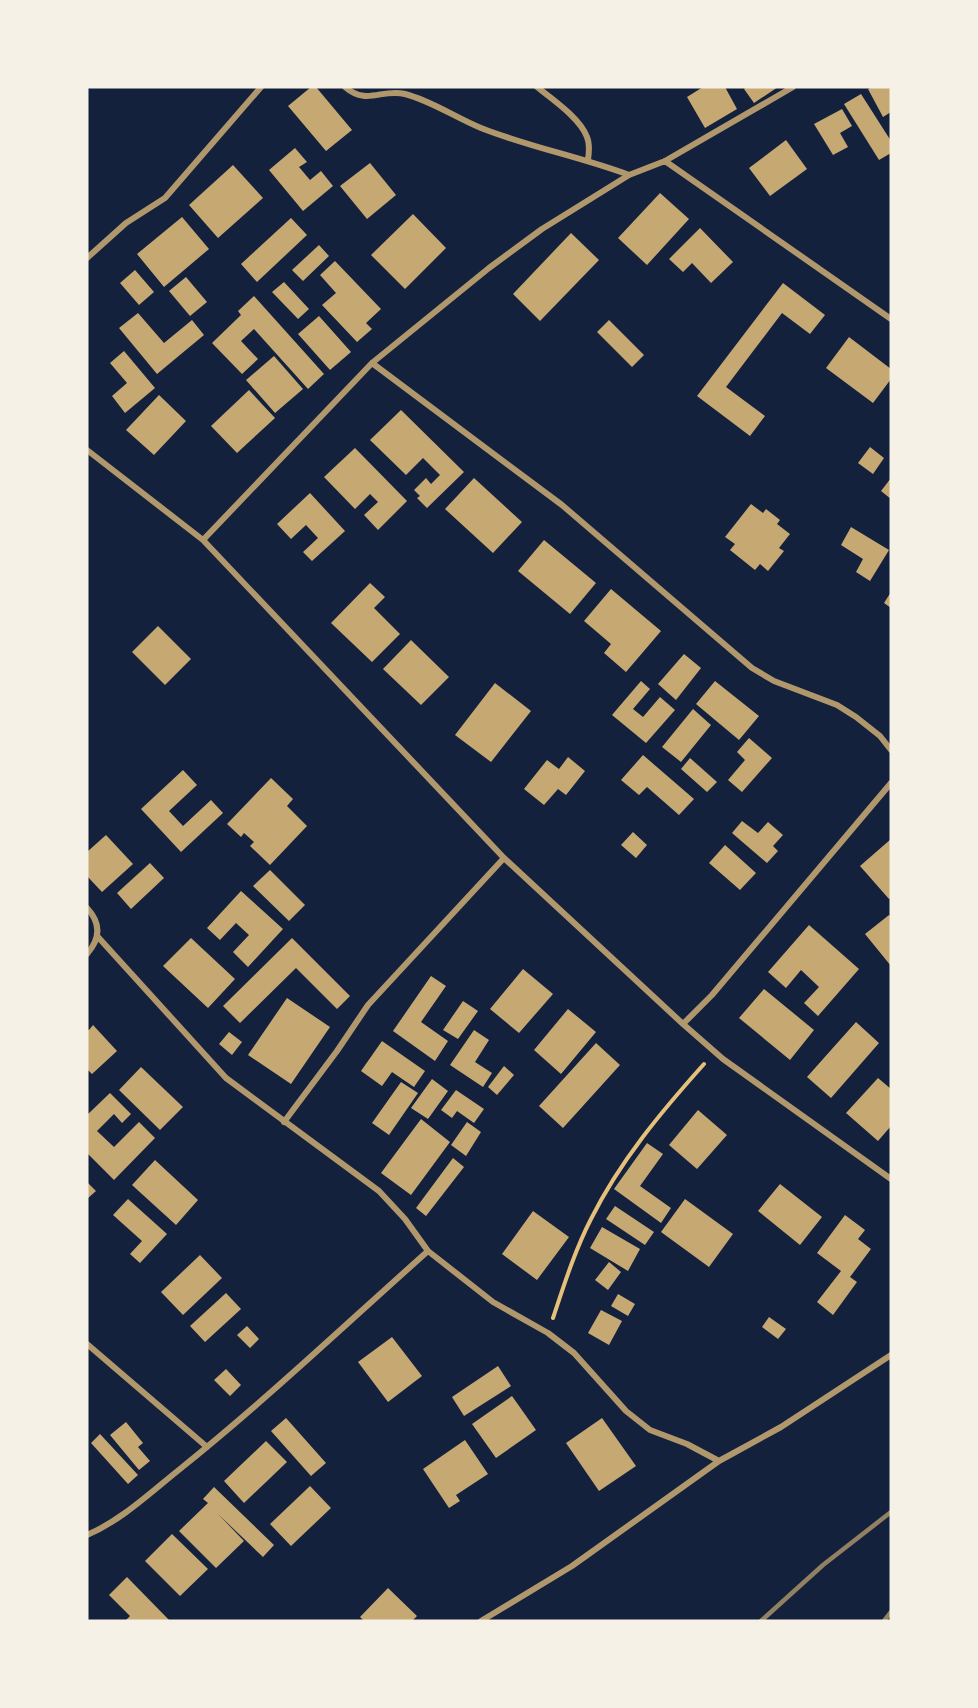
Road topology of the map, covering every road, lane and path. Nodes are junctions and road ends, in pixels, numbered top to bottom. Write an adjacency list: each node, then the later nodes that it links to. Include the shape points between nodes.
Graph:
1 (261, 87): 8 (street, via 165,198 126,223)
2 (345, 87): 5 (street, via 361,97 390,92 407,94 479,127)
3 (537, 87): 5 (street, via 582,127 587,137)
4 (793, 87): 6 (street)
5 (588, 160): 7 (street)
6 (665, 161): 7 (street); 9 (street)
7 (630, 175): 10 (street, via 542,229)
8 (87, 258)
9 (891, 319)
10 (372, 363): 12 (street); 13 (street, via 562,505 752,668 774,681 837,705 880,736)
11 (87, 450): 12 (street)
12 (203, 540): 15 (street)
13 (891, 750)
14 (891, 783): 19 (street, via 712,995)
15 (504, 858): 19 (street); 21 (street, via 368,1005)
16 (87, 908): 17 (street, via 98,923)
17 (98, 937): 18 (street); 21 (street, via 226,1078)
18 (87, 954)
19 (683, 1024): 20 (street)
20 (715, 1052): 22 (street); 24 (path, via 629,1155 590,1220)
21 (284, 1122): 23 (street, via 379,1191)
22 (891, 1179)
23 (428, 1251): 24 (street, via 493,1302); 27 (street)
24 (548, 1333): 28 (street, via 574,1353 626,1411 650,1430)
25 (87, 1344): 27 (street)
26 (891, 1355): 28 (street, via 781,1427)
27 (207, 1447): 29 (street, via 126,1512)
28 (719, 1461): 30 (street, via 572,1566)
29 (87, 1535)
30 (481, 1621)

